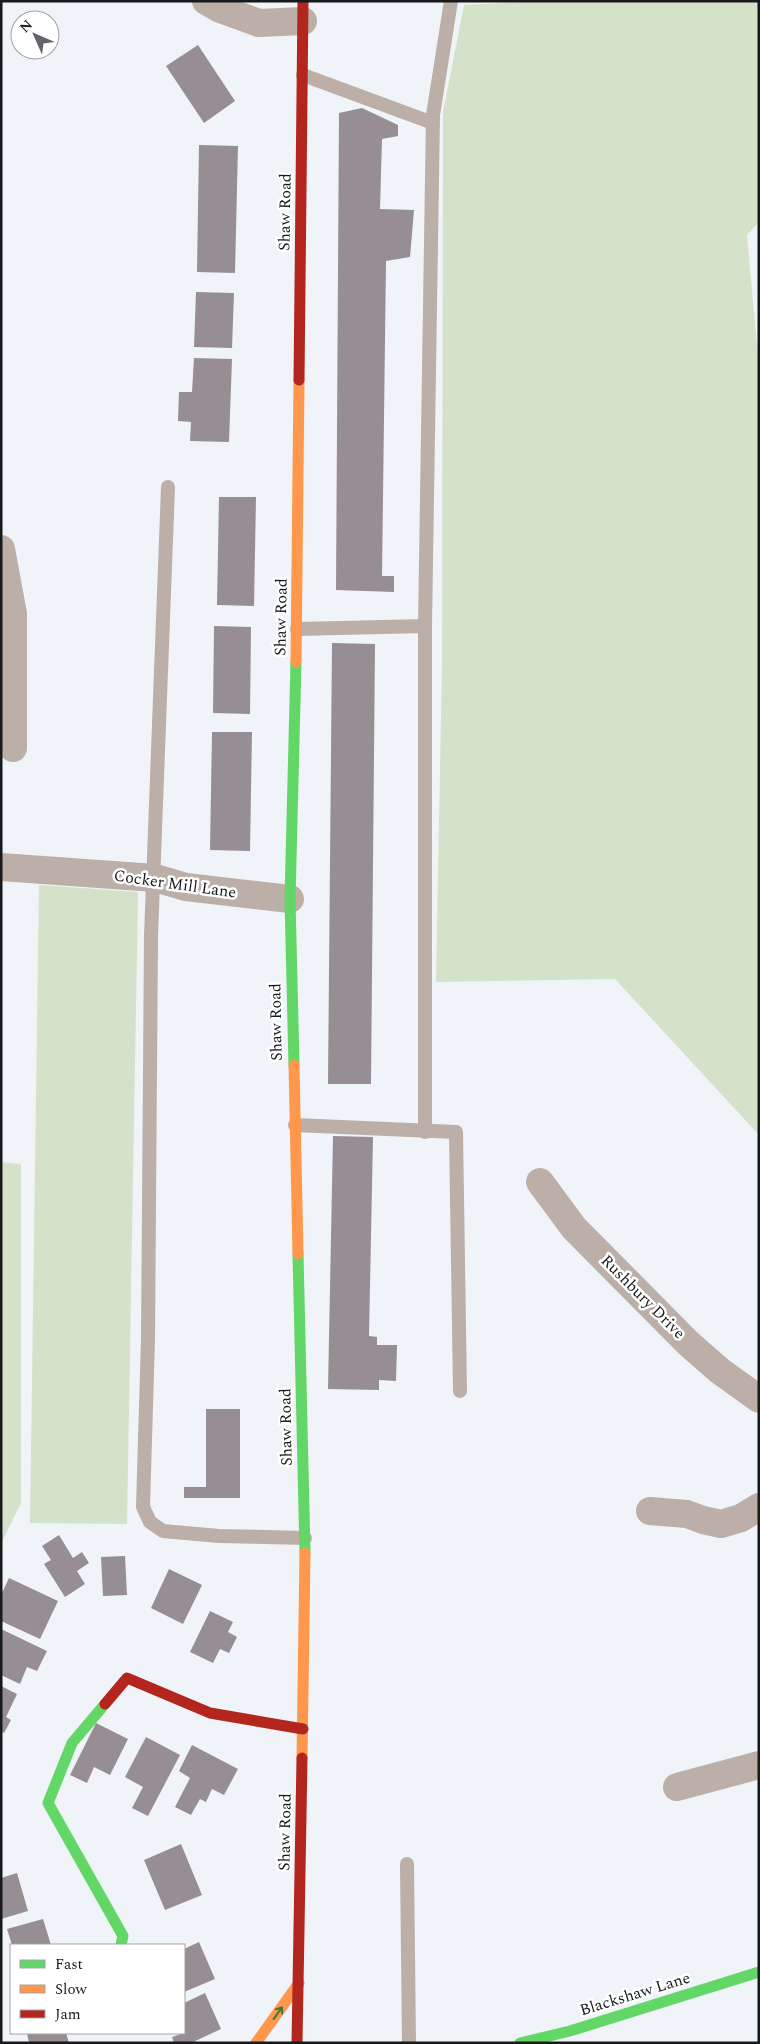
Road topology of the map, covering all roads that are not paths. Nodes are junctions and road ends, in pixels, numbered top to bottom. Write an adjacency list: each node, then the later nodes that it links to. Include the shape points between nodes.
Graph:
1 (206, 1): 3 (street, via 259,23)
2 (450, 1): 5 (lane)
3 (303, 11): 4 (main road, Shaw Road)
4 (303, 75): 5 (lane); 9 (main road, Shaw Road)
5 (433, 124): 8 (lane)
6 (168, 487): 13 (lane)
7 (1, 550): 10 (street, via 14,614)
8 (425, 626): 9 (lane); 16 (lane)
9 (297, 629): 14 (main road, Shaw Road)
10 (7, 691): 11 (street)
11 (13, 748)
12 (1, 867): 13 (street, Cocker Mill Lane)
13 (155, 878): 14 (street, Cocker Mill Lane, via 186,887); 22 (lane, via 151,936 148,1339 143,1507 150,1522 164,1531)
14 (290, 899): 15 (main road, Shaw Road)
15 (295, 1125): 16 (lane); 22 (main road, Shaw Road)
16 (425, 1132): 18 (lane, via 456,1132)
17 (540, 1182): 19 (street, Rushbury Drive, via 574,1228 688,1343)
18 (460, 1391)
19 (759, 1399)
20 (759, 1507): 21 (street, via 741,1518 721,1524 687,1514)
21 (650, 1511)
22 (305, 1538): 23 (main road, Shaw Road)
23 (302, 1729): 27 (main road, via 210,1714 127,1678 72,1743 48,1803 123,1936); 29 (main road, Shaw Road)
24 (759, 1765): 25 (street)
25 (677, 1787)
26 (407, 1864): 32 (lane)
27 (122, 1944)
28 (759, 1972): 33 (main road, Blackshaw Lane, via 570,2031)
29 (299, 1983): 30 (main road, one-way to 29); 31 (main road, Shaw Road)
30 (256, 2043)
31 (297, 2043)
32 (409, 2043)
33 (520, 2043)

